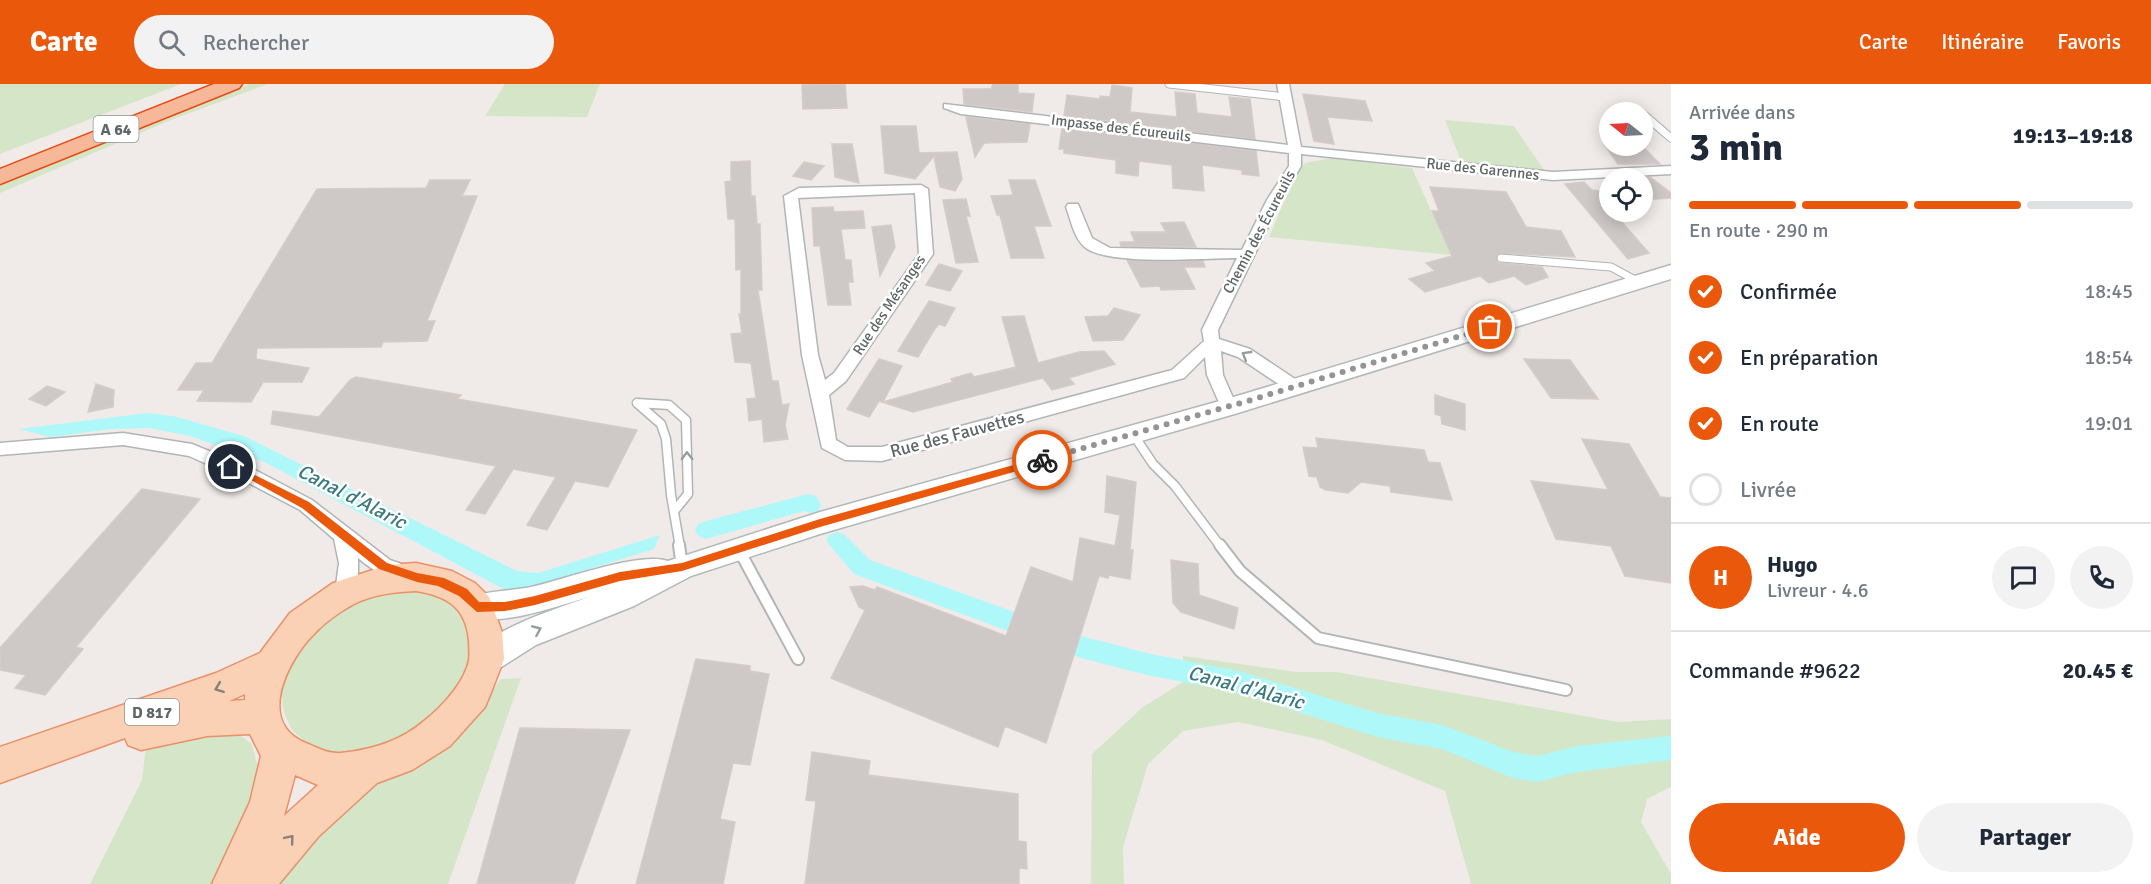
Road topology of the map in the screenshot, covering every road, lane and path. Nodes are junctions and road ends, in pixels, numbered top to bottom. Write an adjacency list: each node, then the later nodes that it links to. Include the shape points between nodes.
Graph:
1 (207, 84): 9 (highway, A 64)
2 (232, 84): 11 (highway, A 64)
3 (1169, 84): 4 (lane)
4 (1284, 90): 8 (street, Chemin des Écureuils)
5 (948, 106): 8 (street, Impasse des Écureuils)
6 (1653, 122): 7 (lane)
7 (1671, 138)
8 (1295, 150): 10 (street, Rue des Garennes, via 1553,176); 14 (street, Chemin des Écureuils, via 1295,166)
9 (0, 166)
10 (1671, 170)
11 (0, 177)
12 (791, 196): 20 (street, Rue des Fauvettes, via 810,355); 20 (street, Rue des Mésanges, via 799,192 921,189 926,254 840,377)
13 (1073, 207): 14 (street, via 1084,240 1103,252)
14 (1246, 254): 18 (street, Chemin des Écureuils, via 1210,330)
15 (1501, 258): 17 (lane, via 1611,267)
16 (1671, 272): 17 (main road)
17 (1639, 282): 19 (main road)
18 (1212, 342): 19 (street, one-way to 18, via 1244,353); 20 (street, Rue des Fauvettes, via 1178,374 882,454 845,453 828,443); 21 (street, Chemin des Écureuils, via 1215,375)
19 (1295, 387): 21 (main road)
20 (820, 393)
21 (1229, 407): 22 (main road)
22 (1133, 434): 26 (main road); 34 (lane, via 1240,571 1318,638)
23 (0, 449): 25 (street, via 123,439 192,450 306,505)
24 (675, 510): 24 (lane, one-way to 24, via 688,494 686,420 669,405 637,403 660,424 666,439); 27 (lane)
25 (342, 534): 28 (street, via 383,566); 29 (street, via 348,551)
26 (738, 549): 27 (main road); 32 (lane)
27 (682, 567): 30 (main road, via 620,576 535,601); 31 (main road, one-way to 27, via 525,635 623,597)
28 (417, 577): 29 (main road, via 388,579); 30 (main road, via 440,581 463,593)
29 (345, 593): 33 (main road, via 302,623)
30 (477, 607): 31 (main road, via 485,632)
31 (487, 659): 38 (main road, via 472,695 437,734 399,757)
32 (798, 659)
33 (272, 664): 35 (main road, via 263,689); 37 (main road, D 817, one-way to 37, via 225,686)
34 (1566, 690)
35 (262, 716): 36 (main road, via 270,738); 37 (main road, D 817, via 207,719)
36 (281, 751): 38 (main road, via 332,772); 39 (main road, via 269,805)
37 (15, 760)
38 (365, 769): 40 (main road, one-way to 38, via 304,823)
39 (233, 884)
40 (252, 884)

